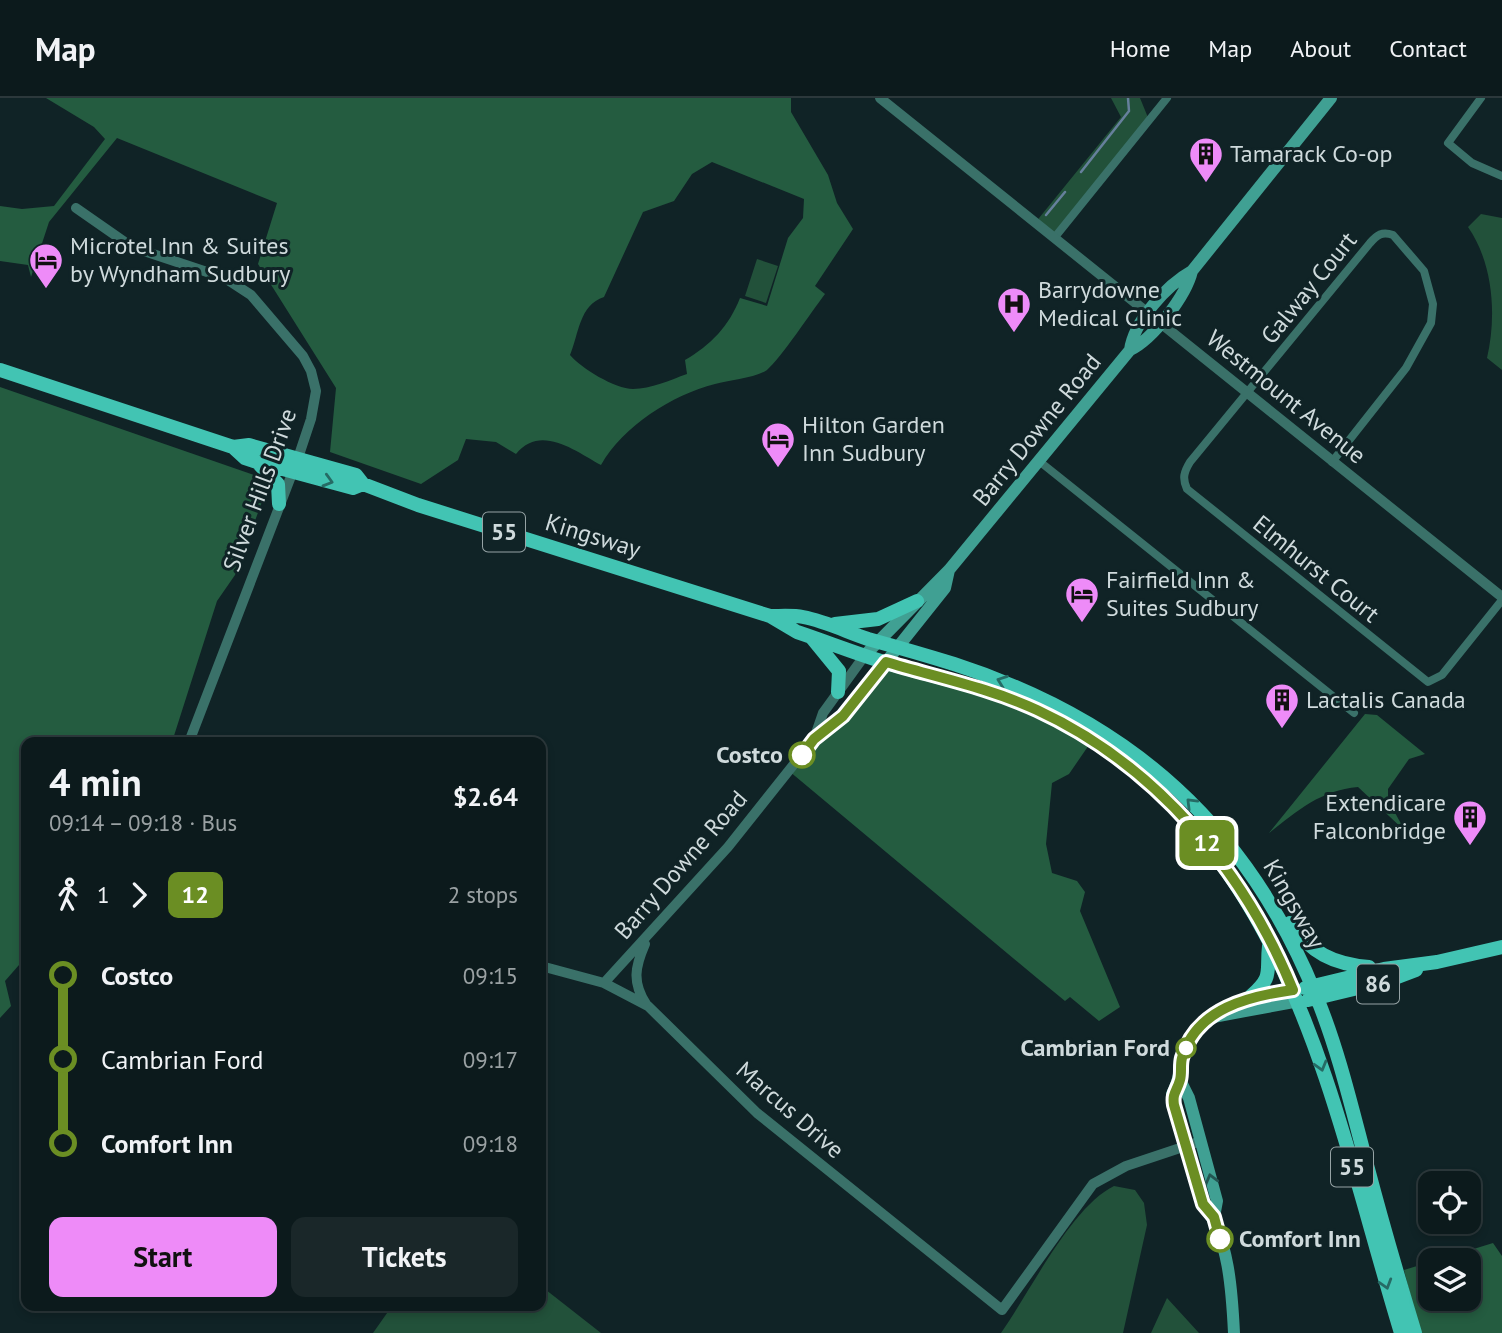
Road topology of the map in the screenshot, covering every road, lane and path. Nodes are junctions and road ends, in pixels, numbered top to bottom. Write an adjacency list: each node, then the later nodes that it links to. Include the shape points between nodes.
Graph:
1 (880, 98): 7 (street, Westmount Avenue)
2 (1167, 98): 7 (street)
3 (1331, 98): 8 (main road, Barry Downe Road)
4 (1481, 98): 5 (street, via 1448,142 1472,163)
5 (1502, 176)
6 (76, 208): 18 (street, Silver Hills Drive, via 132,247 225,278 251,296 303,356 316,391)
7 (1055, 237): 9 (street, Westmount Avenue)
8 (1192, 271): 9 (main road, Barry Downe Road, via 1176,280); 10 (main road, Barry Downe Road, via 1188,288)
9 (1149, 313): 10 (street, Westmount Avenue); 11 (main road, Barry Downe Road, via 1132,335)
10 (1160, 322): 11 (main road, Barry Downe Road, via 1142,344); 13 (street, Westmount Avenue)
11 (1130, 350): 15 (main road, Barry Downe Road)
12 (0, 370): 14 (main road, Kingsway / 55)
13 (1249, 394): 17 (street, Westmount Avenue); 17 (street, Galway Court, via 1377,234 1393,235 1424,271 1433,304 1431,323 1406,368); 21 (street, Elmhurst Court, via 1190,463 1183,477 1187,489 1428,682 1442,675)
14 (233, 447): 16 (main road, Kingsway / 55); 18 (main road, Kingsway / 55, via 249,445)
15 (1039, 461): 20 (main road, Barry Downe Road); 31 (street)
16 (257, 462): 18 (main road, Kingsway / 55); 19 (main road, via 278,484)
17 (1332, 462): 21 (street, Westmount Avenue)
18 (295, 465): 19 (street, Silver Hills Drive); 23 (main road, Kingsway / 55, via 356,475 363,484 418,505)
19 (279, 504): 32 (street, Silver Hills Drive)
20 (949, 570): 22 (main road, Barry Downe Road); 27 (main road, Barry Downe Road, via 945,588)
21 (1502, 598)
22 (917, 601): 24 (main road, via 878,619); 26 (main road, Barry Downe Road)
23 (770, 616): 24 (main road, Kingsway / 55, via 802,617); 25 (main road, Kingsway / 55)
24 (827, 625): 26 (main road, Kingsway / 55)
25 (811, 637): 28 (main road, Kingsway / 55); 30 (main road, via 839,671)
26 (877, 641): 27 (main road, Kingsway / 55); 28 (main road, Barry Downe Road)
27 (898, 646): 29 (main road, Barry Downe Road); 34 (main road, Kingsway / 55, one-way to 27, via 1213,825 1170,782 1118,741 1022,688)
28 (865, 655): 29 (main road, Kingsway / 55); 30 (street, Barry Downe Road)
29 (886, 662): 33 (street, Barry Downe Road, via 843,716); 36 (main road, Kingsway / 55, via 1036,709 1122,763 1195,827)
30 (838, 692): 33 (street, Barry Downe Road, via 823,713)
31 (1354, 713)
32 (191, 737)
33 (814, 739): 35 (street, Barry Downe Road, via 728,847)
34 (1264, 895): 40 (main road, via 1324,957 1353,967); 42 (main road, Kingsway / 55, via 1297,950)
35 (649, 935): 41 (street, Barry Downe Road); 45 (street, via 635,968 635,981)
36 (1269, 941): 43 (main road, Kingsway / 55); 44 (main road, via 1267,980)
37 (1502, 947): 38 (main road, 86)
38 (1437, 962): 40 (main road, 86); 42 (main road, 86, via 1387,982)
39 (546, 967): 41 (street, Marcus Drive)
40 (1384, 969): 42 (main road, 86)
41 (604, 983): 45 (street, Marcus Drive)
42 (1315, 992): 43 (main road, 86); 53 (main road, Kingsway / 55)
43 (1296, 995): 44 (main road); 46 (main road); 52 (main road, Kingsway / 55, one-way to 52, via 1319,1057)
44 (1251, 996): 46 (main road, via 1232,1002)
45 (648, 1006): 49 (street, Marcus Drive, via 757,1113 1002,1310 1093,1184 1126,1166)
46 (1213, 1017): 47 (main road, via 1186,1048)
47 (1180, 1080): 48 (main road); 49 (main road, via 1172,1094)
48 (1201, 1141): 49 (street); 50 (main road, one-way to 48, via 1217,1201)
49 (1185, 1146): 50 (main road, via 1203,1204)
50 (1214, 1217): 51 (main road, via 1227,1266)
51 (1234, 1333)
52 (1401, 1333)
53 (1415, 1333)

